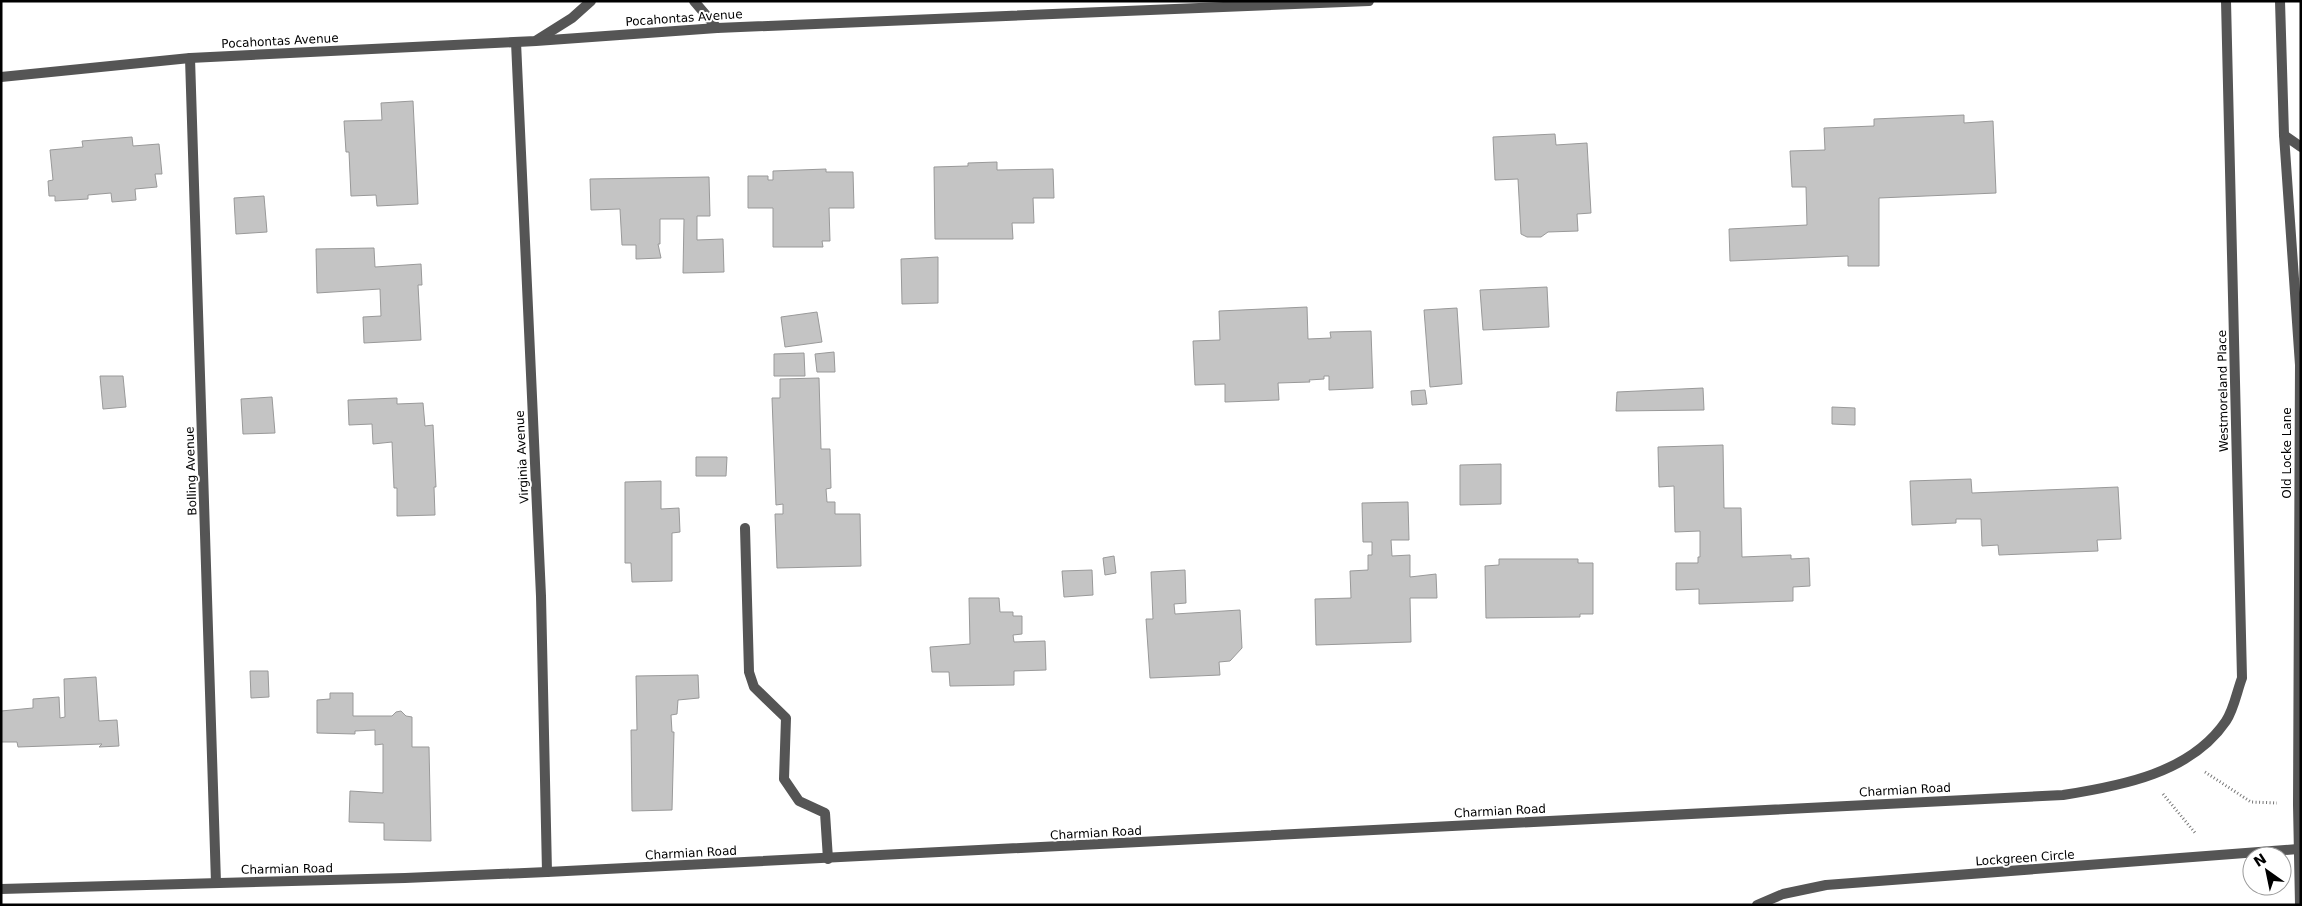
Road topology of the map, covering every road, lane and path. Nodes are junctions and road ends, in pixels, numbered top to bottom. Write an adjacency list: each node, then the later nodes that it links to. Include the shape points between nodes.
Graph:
1 (591, 1): 7 (street, via 572,18)
2 (694, 1): 6 (street)
3 (1369, 1): 6 (street, Pocahontas Avenue)
4 (2226, 1): 15 (street, Westmoreland Place, via 2242,678 2226,720 2204,745)
5 (2280, 1): 11 (street, Old Locke Lane)
6 (717, 28): 7 (street, Pocahontas Avenue)
7 (536, 41): 8 (street, Pocahontas Avenue)
8 (516, 42): 9 (street, Pocahontas Avenue); 22 (street, Virginia Avenue, via 541,596)
9 (190, 58): 10 (street, Pocahontas Avenue); 23 (street, Bolling Avenue)
10 (1, 77)
11 (2284, 135): 12 (street); 13 (street, Old Locke Lane)
12 (2301, 147)
13 (2300, 364): 20 (street, Old Locke Lane)
14 (745, 528): 21 (street, via 749,672 754,687 786,718 784,779 799,801 825,812)
15 (2185, 758): 21 (street, Charmian Road, via 2112,787 2064,794)
16 (2201, 769): 18 (path)
17 (2160, 790): 19 (path)
18 (2251, 802)
19 (2202, 841)
20 (2298, 849): 25 (street, Lockgreen Circle, via 1826,885 1783,894); 26 (street, Old Locke Lane)
21 (828, 859): 22 (street, Charmian Road)
22 (547, 872): 23 (street, Charmian Road)
23 (216, 883): 24 (street, Charmian Road)
24 (1, 889)
25 (1757, 905)
26 (2300, 905)

